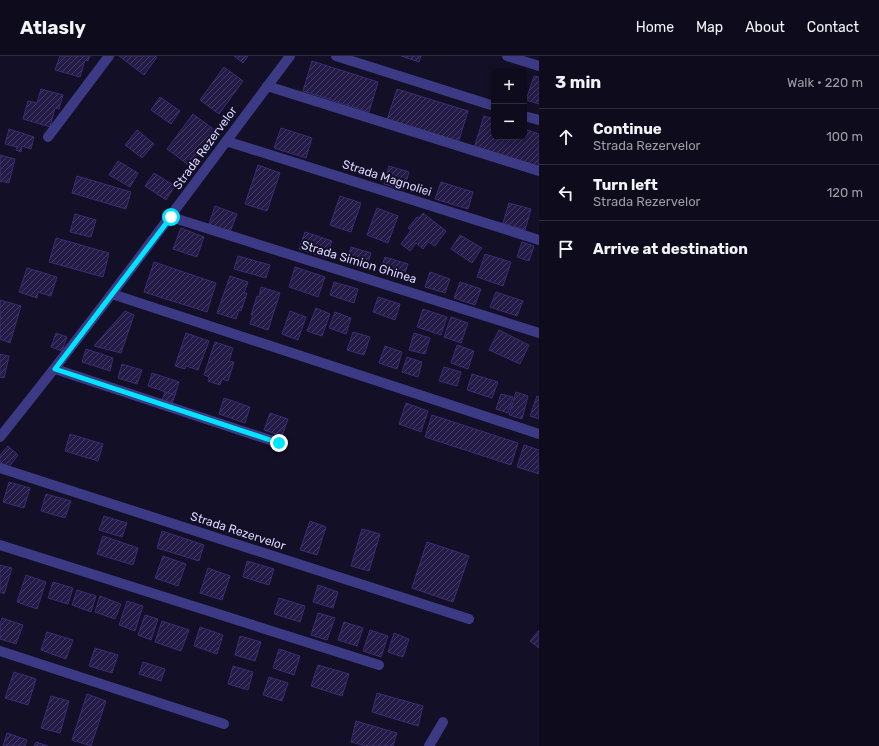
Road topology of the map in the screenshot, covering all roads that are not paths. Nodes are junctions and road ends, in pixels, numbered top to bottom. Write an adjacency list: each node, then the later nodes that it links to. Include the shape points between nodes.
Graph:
1 (109, 56): 10 (street)
2 (290, 56): 6 (street, Strada Rezervelor)
3 (336, 56): 7 (street)
4 (507, 56): 5 (street)
5 (539, 66)
6 (267, 86): 11 (street, Strada Rezervelor); 12 (street)
7 (491, 105)
8 (527, 117): 9 (street)
9 (539, 120)
10 (48, 136)
11 (226, 141): 13 (street, Strada Rezervelor); 14 (street, Strada Magnoliei)
12 (539, 172)
13 (171, 217): 15 (street, Strada Rezervelor); 16 (street, Strada Simion Ghinea)
14 (539, 240)
15 (112, 294): 17 (street, Strada Rezervelor); 18 (street)
16 (539, 333)
17 (55, 369): 19 (street, Strada Rezervelor); 20 (street)
18 (539, 434)
19 (0, 437)
20 (279, 443)
21 (0, 468): 23 (street, Strada Rezervelor)
22 (0, 545): 25 (street)
23 (469, 619)
24 (0, 651): 27 (street)
25 (379, 665)
26 (443, 722): 28 (street)
27 (224, 724)
28 (429, 746)

